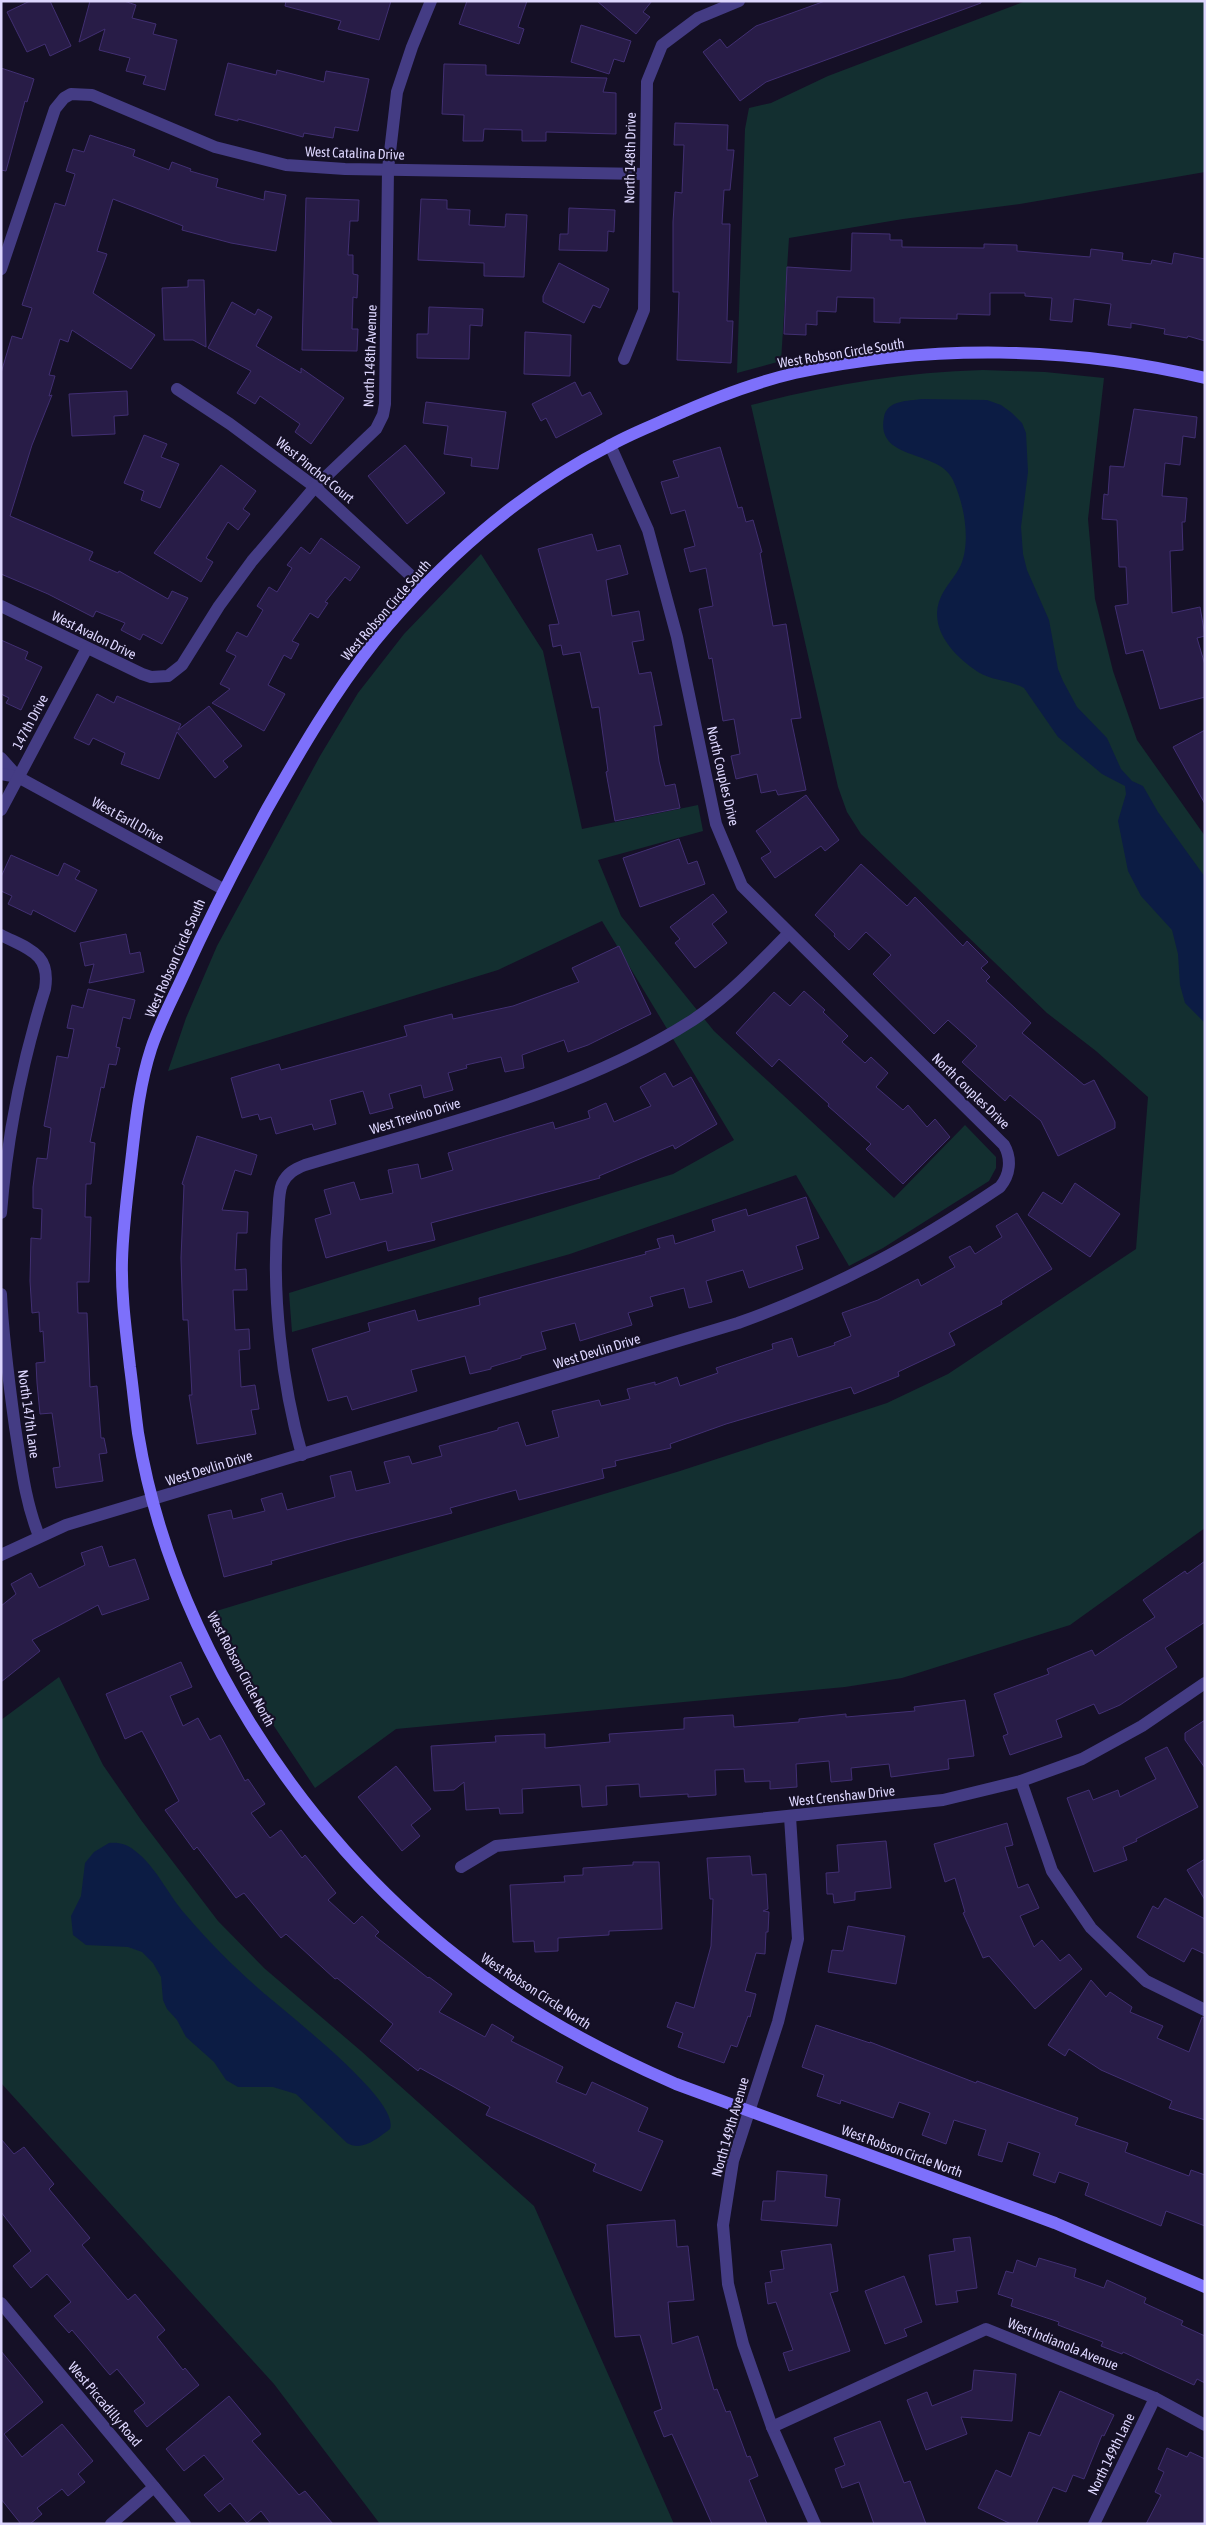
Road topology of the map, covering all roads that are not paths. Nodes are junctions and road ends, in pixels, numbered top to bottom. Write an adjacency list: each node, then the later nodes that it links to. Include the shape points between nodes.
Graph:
1 (431, 1): 3 (street, North 148th Avenue, via 397,92)
2 (738, 1): 4 (street, North 148th Drive, via 698,18 662,45 647,82)
3 (388, 169): 4 (street, West Catalina Drive); 5 (street, West Catalina Drive, via 304,167 250,158 215,147 92,95 78,93 64,98 55,109); 10 (street, North 148th Avenue, via 383,415 376,429)
4 (645, 174): 6 (street, North 148th Drive, via 644,310)
5 (1, 269)
6 (624, 360)
7 (1205, 378): 9 (street, West Robson Circle South, via 1134,363 1037,354 988,352 901,358 791,374 706,402)
8 (177, 389): 10 (street, West Pinchot Court)
9 (610, 445): 11 (street, West Robson Circle South, via 554,477 502,514); 20 (street, North Couples Drive, via 648,530 677,637 716,824 742,886)
10 (315, 487): 11 (street, West Pinchot Court); 14 (street, North 148th Avenue, via 236,581)
11 (424, 587): 19 (street, West Robson Circle South, via 340,687 301,749)
12 (1, 606): 13 (street, West Avalon Drive)
13 (87, 648): 14 (street, West Avalon Drive, via 142,674 161,677); 17 (street, 147th Drive)
14 (176, 672)
15 (1, 758): 17 (street, West Earll Drive)
16 (1, 774): 17 (street, West Earll Drive)
17 (18, 778): 18 (street, 147th Drive); 19 (street, West Earll Drive)
18 (1, 810)
19 (223, 889): 27 (street, West Robson Circle South, via 151,1048 138,1103 122,1263 124,1313)
20 (788, 934): 23 (street, North Couples Drive, via 1004,1145); 28 (street, West Trevino Drive, via 739,983 709,1007 625,1060 538,1095 290,1172 280,1190 275,1244 277,1309 294,1424)
21 (1, 935): 22 (street, via 34,953 45,964 45,989)
22 (5, 1144): 24 (street)
23 (1009, 1162): 28 (street, West Devlin Drive, via 1007,1176 1000,1187 963,1212 880,1262 812,1295 738,1323)
24 (1, 1213)
25 (1, 1294): 26 (street, North 147th Lane)
26 (2, 1343): 30 (street, North 147th Lane, via 21,1464)
27 (139, 1437): 29 (street, West Robson Circle North)
28 (302, 1456): 29 (street, West Devlin Drive)
29 (154, 1500): 30 (street); 37 (street, West Robson Circle North, via 183,1588 235,1697 310,1809 390,1897 463,1961 547,2019 638,2067)
30 (39, 1536): 31 (street)
31 (1, 1555)
32 (1205, 1683): 33 (street, West Crenshaw Drive, via 1142,1726 1082,1759)
33 (1022, 1781): 34 (street, West Crenshaw Drive, via 944,1800); 36 (street, via 1052,1871 1091,1928 1146,1981)
34 (790, 1817): 35 (street, West Crenshaw Drive, via 496,1846); 37 (street, North 149th Avenue, via 798,1939 778,2022)
35 (461, 1868)
36 (1205, 2010)
37 (748, 2110): 38 (street, West Robson Circle North, via 1054,2222); 43 (street, North 149th Avenue, via 722,2225 728,2284 743,2344)
38 (1205, 2287)
39 (1, 2303): 40 (street, West Piccadilly Road)
40 (6, 2317): 44 (street, West Piccadilly Road)
41 (1155, 2398): 42 (street, West Indianola Avenue); 43 (street, West Indianola Avenue, via 986,2328); 48 (street, North 149th Lane)
42 (1205, 2424)
43 (772, 2427): 47 (street, North 149th Avenue)
44 (154, 2487): 45 (street); 46 (street, West Piccadilly Road)
45 (111, 2524)
46 (185, 2524)
47 (815, 2524)
48 (1094, 2524)

